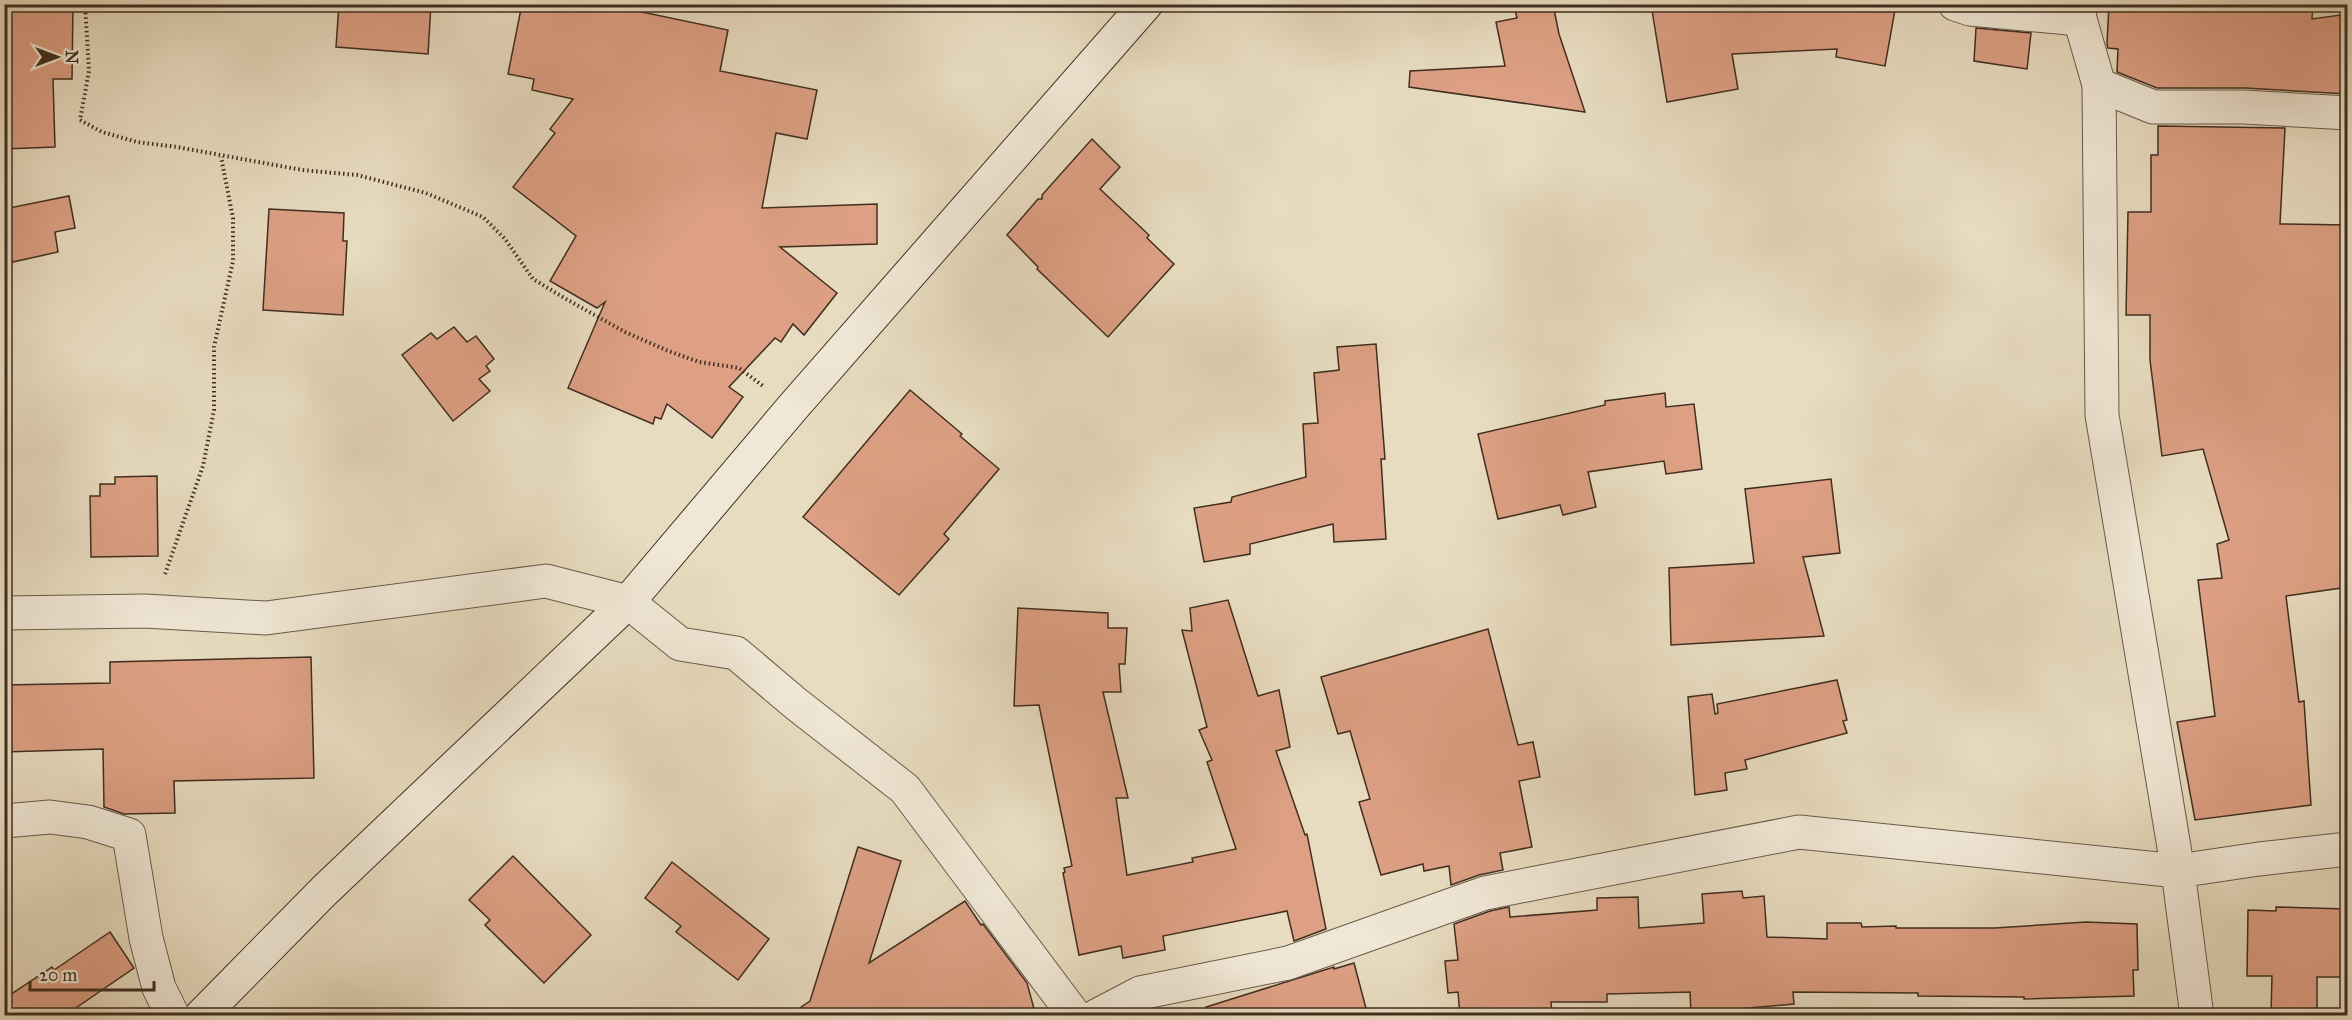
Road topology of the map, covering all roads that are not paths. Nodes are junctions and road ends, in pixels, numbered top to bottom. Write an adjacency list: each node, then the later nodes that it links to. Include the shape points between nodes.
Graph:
1 (1146, 4): 6 (street)
2 (1955, 4): 3 (street, via 1970,9)
3 (2079, 12): 4 (street)
4 (2099, 85): 5 (street, via 2153,107); 10 (street, via 2102,415)
5 (2348, 113)
6 (628, 602): 7 (street, via 546,581 266,618 145,611); 12 (street, via 324,891); 13 (street, via 680,644 736,653 905,789)
7 (4, 613)
8 (4, 821): 11 (street, via 50,817 88,822 129,835 146,938 159,988)
9 (2348, 849): 10 (street)
10 (2178, 871): 14 (street, via 1799,832 1485,893 1288,963 1140,993); 15 (street)
11 (173, 1016)
12 (201, 1016)
13 (1075, 1016)
14 (1096, 1016)
15 (2197, 1016)

